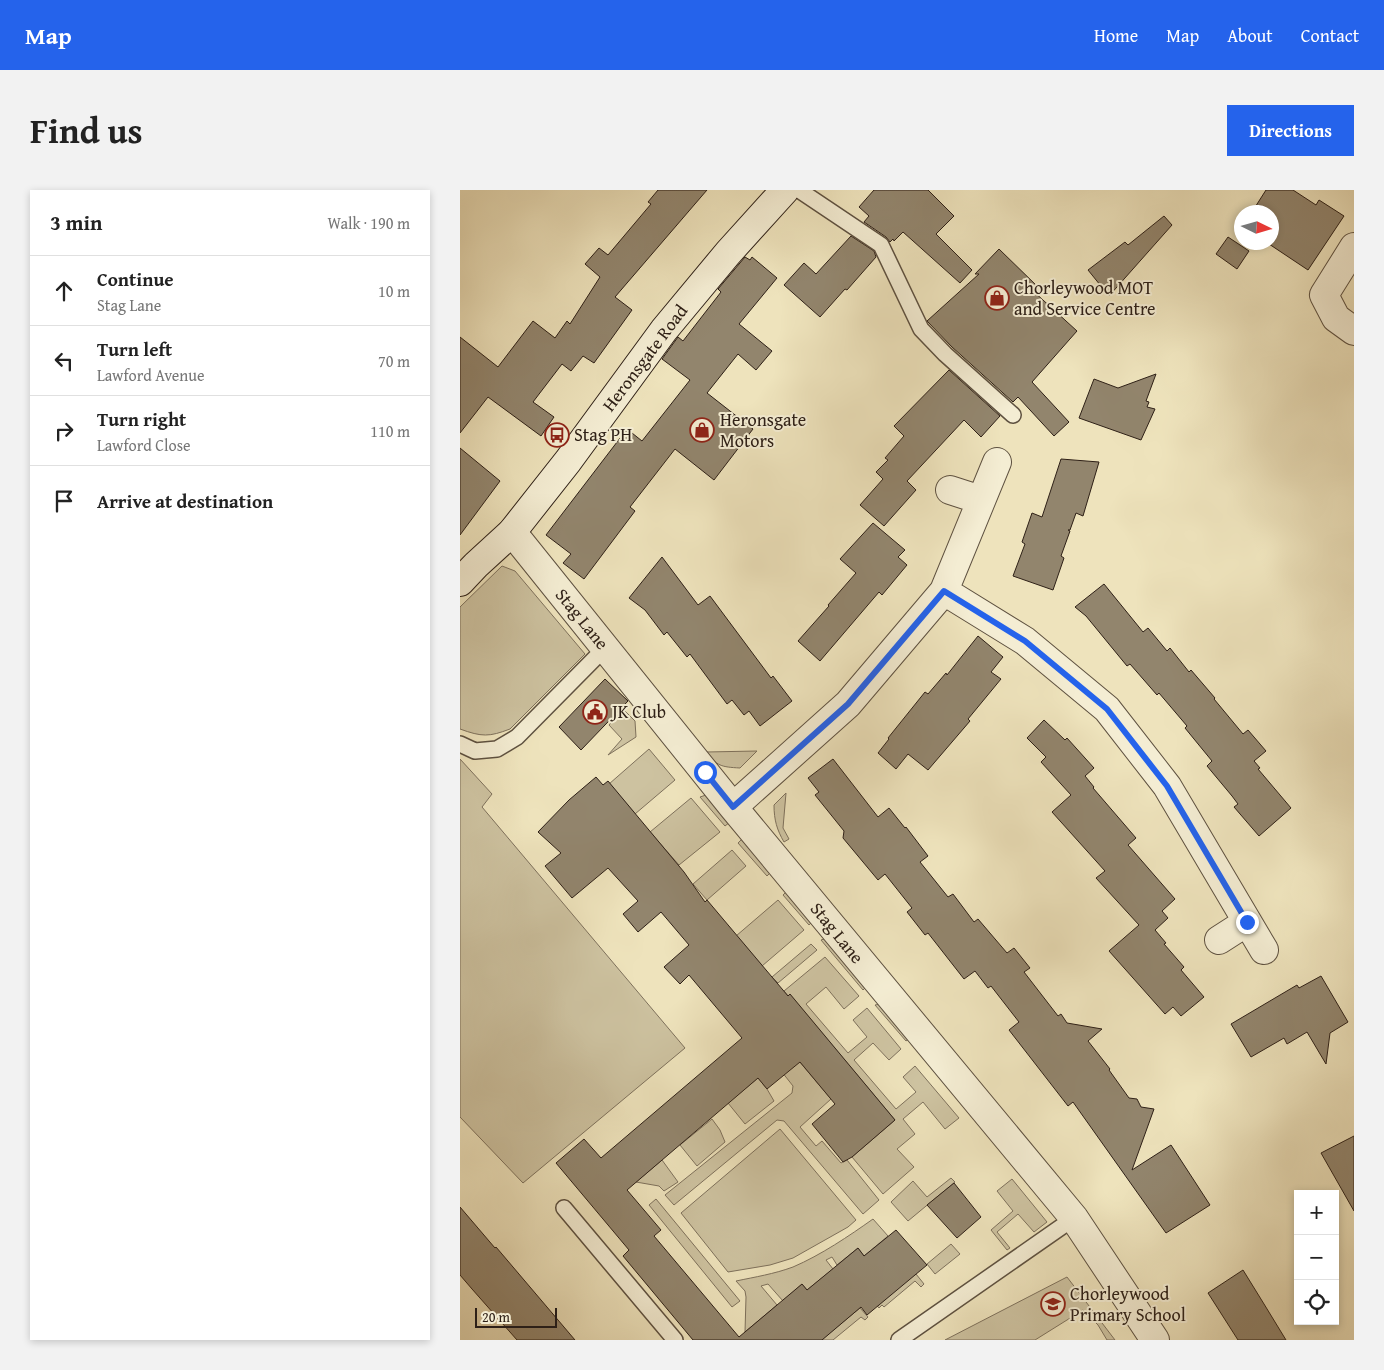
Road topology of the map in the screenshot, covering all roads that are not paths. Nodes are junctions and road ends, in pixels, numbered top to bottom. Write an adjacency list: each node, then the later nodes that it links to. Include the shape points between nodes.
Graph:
1 (785, 190): 9 (street, Heronsgate Road, via 672,320)
2 (799, 190): 5 (lane, via 881,246 921,329)
3 (1354, 247): 4 (street, via 1324,295 1336,318)
4 (1354, 331)
5 (1013, 415)
6 (997, 462): 8 (street)
7 (950, 490): 8 (street)
8 (981, 500): 11 (street)
9 (512, 532): 10 (street, Heronsgate Road); 12 (street, Stag Lane)
10 (460, 582)
11 (944, 591): 14 (street, via 848,704); 15 (street, via 1025,641 1107,709 1167,786)
12 (605, 648): 13 (lane, via 517,737 497,749 475,751); 14 (street, Stag Lane)
13 (460, 744)
14 (733, 807): 19 (street, Stag Lane)
15 (1247, 922): 16 (street); 17 (street)
16 (1219, 940)
17 (1264, 950)
18 (564, 1208): 20 (lane)
19 (1074, 1218): 21 (lane); 22 (street, Stag Lane)
20 (675, 1340)
21 (899, 1340)
22 (1155, 1340)

